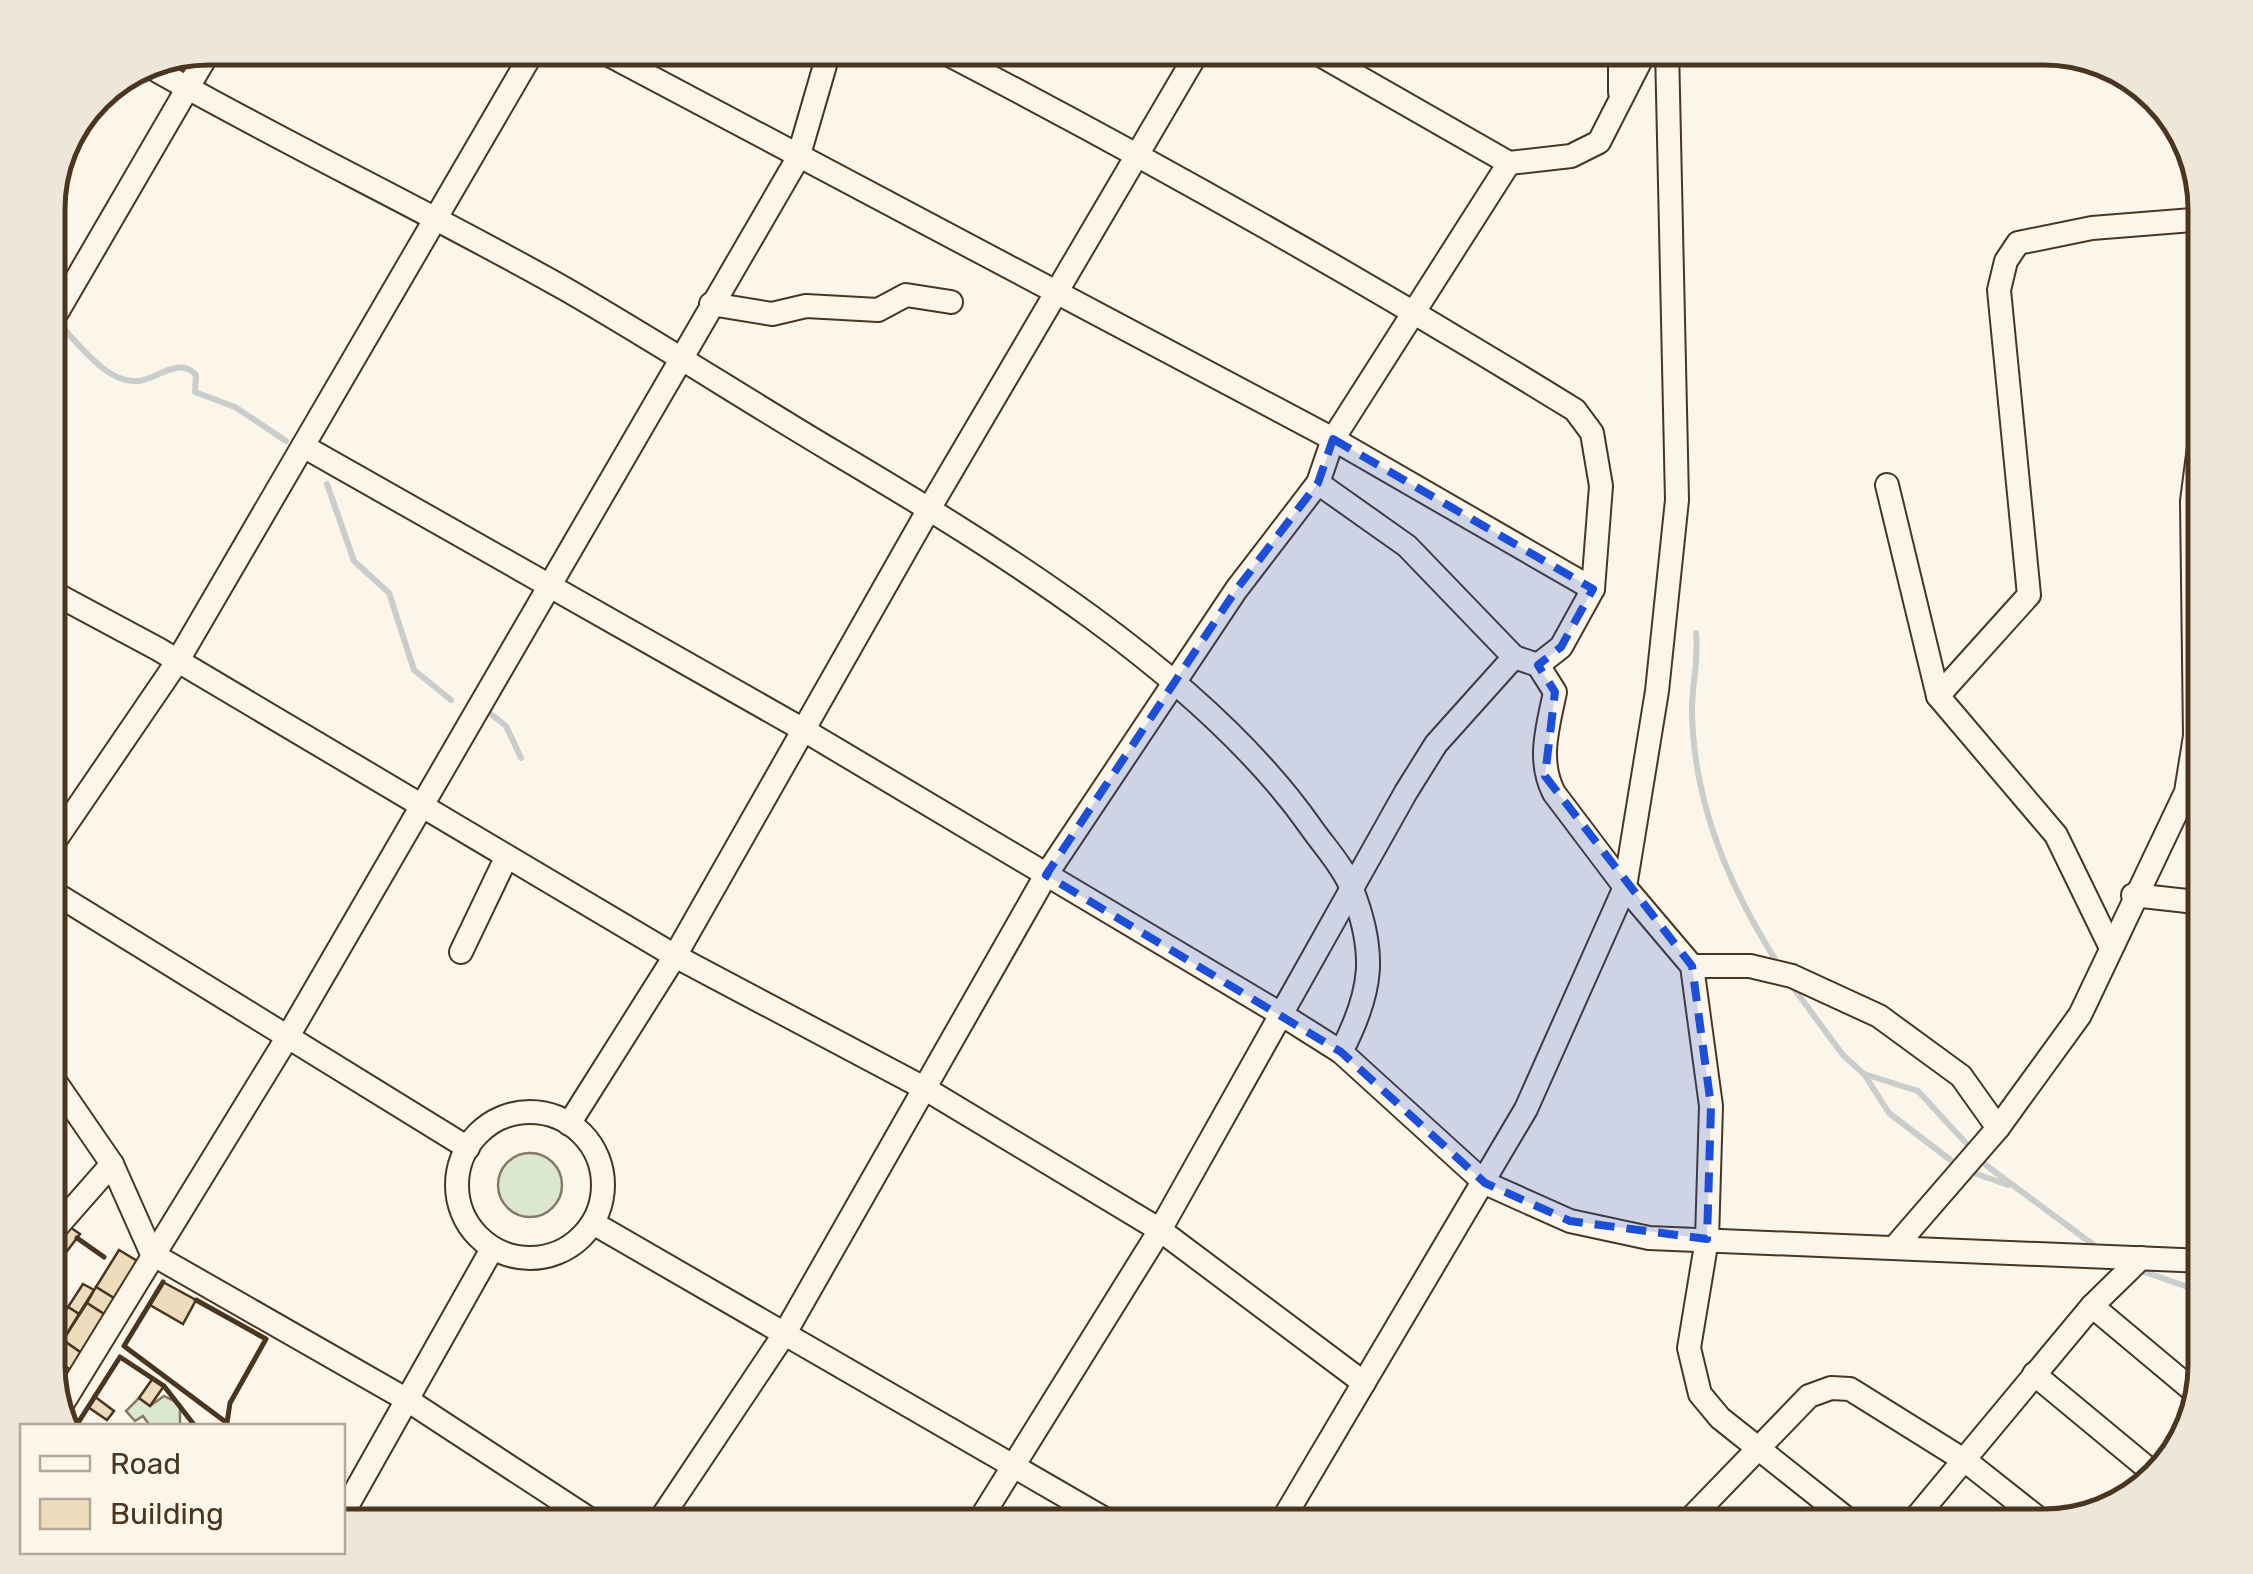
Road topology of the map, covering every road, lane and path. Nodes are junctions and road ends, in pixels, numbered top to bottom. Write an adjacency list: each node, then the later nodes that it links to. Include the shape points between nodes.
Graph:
1 (525, 65): 17 (street)
2 (627, 65): 15 (street)
3 (825, 65): 15 (street)
4 (968, 65): 14 (street)
5 (1190, 65): 14 (street)
6 (1338, 65): 16 (street)
7 (1620, 65): 13 (street)
8 (1637, 65): 13 (street)
9 (1667, 65): 45 (street, via 1678,500)
10 (201, 66): 12 (street)
11 (162, 74): 12 (street)
12 (188, 88): 17 (street); 20 (street)
13 (1620, 95): 16 (street, via 1599,142 1572,156)
14 (1138, 154): 19 (street); 23 (street)
15 (798, 158): 19 (street); 22 (street)
16 (1508, 163): 23 (street)
17 (438, 218): 24 (street); 26 (street)
18 (2188, 220): 37 (street, via 2092,228 2018,244 2006,261 1999,290 2029,595)
19 (1058, 291): 25 (street); 29 (street)
20 (65, 299)
21 (951, 302): 22 (street, via 906,295 878,310 806,306 772,314)
22 (711, 304): 24 (street)
23 (1415, 311): 25 (street); 31 (street, via 1576,410 1592,433 1601,486)
24 (680, 360): 29 (street); 30 (street)
25 (1333, 439): 27 (street); 31 (street)
26 (302, 446): 30 (street); 34 (street)
27 (1318, 482): 33 (street, via 1407,546); 36 (street)
28 (1887, 485): 37 (street)
29 (928, 509): 36 (street, via 1078,608); 38 (street)
30 (549, 588): 38 (street); 40 (street)
31 (1594, 588): 35 (street, via 1560,647)
32 (65, 599): 34 (street)
33 (1514, 658): 35 (street); 44 (street, via 1436,744)
34 (177, 662): 40 (street); 41 (street)
35 (1538, 665): 45 (street, via 1555,692 1545,776)
36 (1174, 686): 43 (street); 44 (street, via 1283,789)
37 (1938, 696): 49 (street, via 2056,835)
38 (802, 729): 43 (street); 51 (street)
39 (2188, 780): 46 (street)
40 (418, 807): 42 (street); 54 (street)
41 (65, 827)
42 (506, 858): 50 (street); 51 (street)
43 (1046, 876): 53 (street); 56 (street)
44 (1351, 885): 53 (street); 55 (street, via 1371,974)
45 (1625, 887): 52 (street); 62 (street, via 1526,1109)
46 (2133, 895): 48 (street); 49 (street)
47 (65, 900): 54 (street)
48 (2188, 901)
49 (2112, 948): 59 (street, via 2080,1016)
50 (461, 952)
51 (675, 956): 56 (street); 58 (street)
52 (1692, 966): 59 (street, via 1750,966 1792,976 1879,1016 1961,1076); 66 (street, via 1711,1106)
53 (1284, 1016): 55 (street); 65 (street)
54 (287, 1038): 60 (street); 69 (street)
55 (1341, 1052): 62 (street)
56 (924, 1088): 65 (street); 73 (street)
57 (65, 1095): 61 (street)
58 (569, 1124): 60 (street, via 524,1112 502,1118); 64 (street, via 598,1157 602,1202)
59 (1998, 1128): 68 (street)
60 (468, 1148): 67 (street, via 457,1192 475,1234)
61 (112, 1164): 63 (street); 69 (street)
62 (1485, 1184): 66 (street, via 1570,1221 1649,1238); 75 (street)
63 (65, 1217)
64 (593, 1223): 67 (street, via 578,1241 536,1259); 73 (street)
65 (1160, 1230): 75 (street); 82 (street)
66 (1707, 1240): 68 (street); 79 (street, via 1689,1348 1700,1394)
67 (492, 1248): 78 (street)
68 (1894, 1248): 70 (street)
69 (152, 1254): 77 (street); 78 (street)
70 (2141, 1258): 71 (street); 72 (street)
71 (2188, 1261)
72 (2092, 1306): 74 (street); 76 (street)
73 (785, 1333): 82 (street); 85 (street)
74 (2034, 1374): 80 (street); 81 (street)
75 (1364, 1383): 88 (street)
76 (2187, 1384)
77 (68, 1393)
78 (409, 1401): 83 (street); 84 (street)
79 (1759, 1449): 80 (street, via 1810,1396 1850,1389); 89 (street); 90 (street)
80 (1966, 1462): 91 (street); 92 (street)
81 (2146, 1466)
82 (1015, 1467): 86 (street); 87 (street)
83 (346, 1509)
84 (574, 1509)
85 (667, 1509)
86 (987, 1509)
87 (1087, 1509)
88 (1288, 1509)
89 (1706, 1509)
90 (1835, 1509)
91 (1924, 1509)
92 (2026, 1509)

